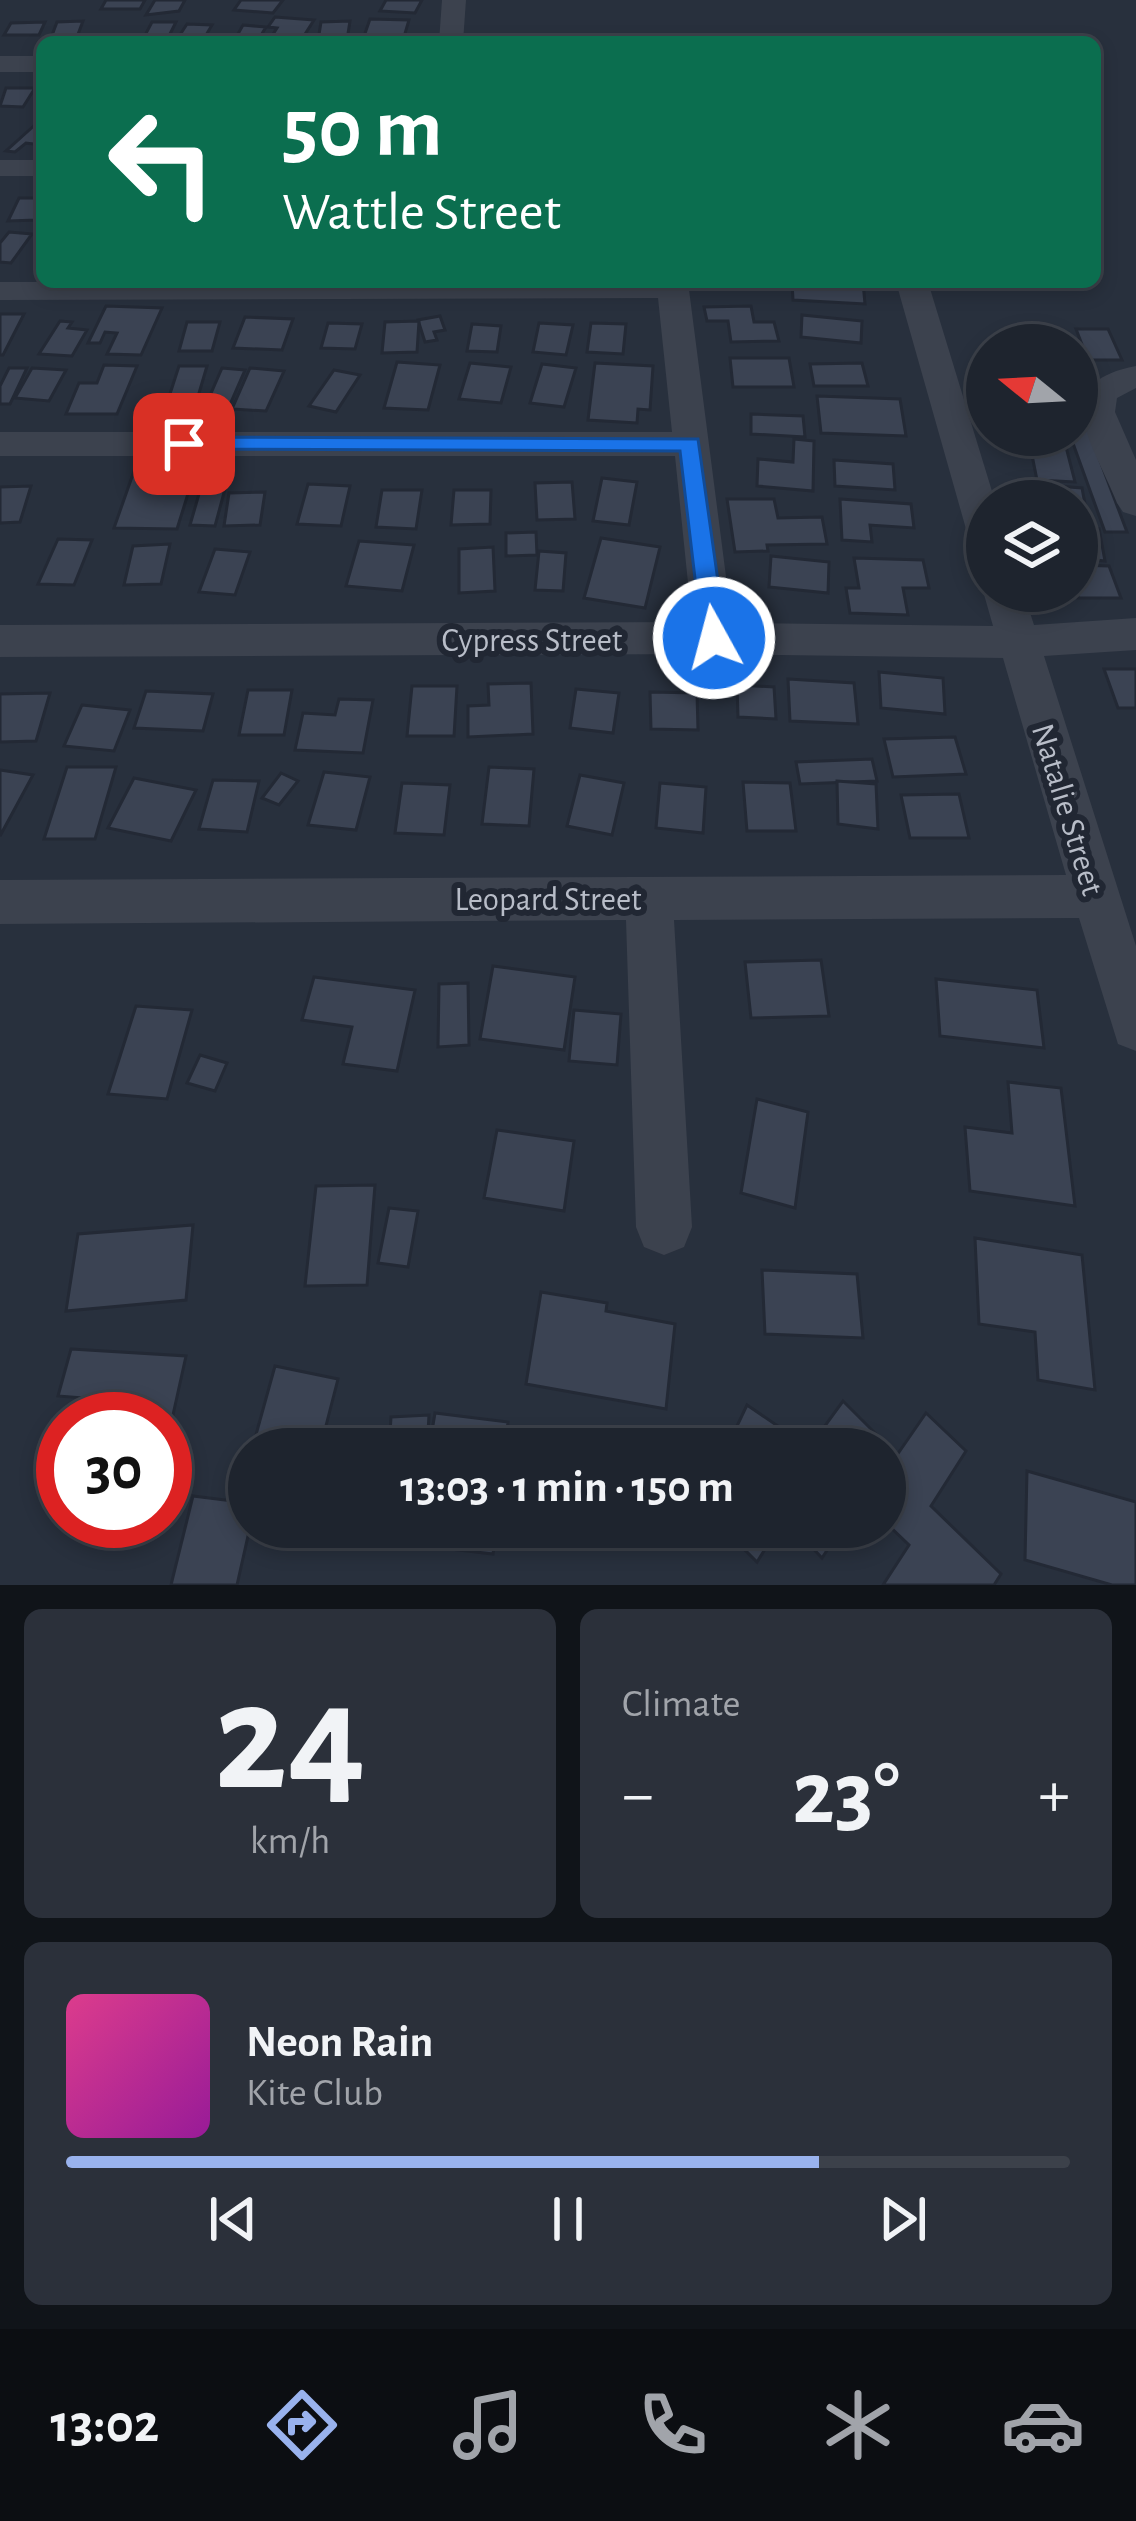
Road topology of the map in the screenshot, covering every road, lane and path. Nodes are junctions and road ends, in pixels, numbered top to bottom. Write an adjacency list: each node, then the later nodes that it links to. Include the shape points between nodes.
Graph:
1 (454, 0): 2 (street)
2 (451, 36)
3 (0, 64): 4 (street)
4 (36, 64)
5 (0, 168): 6 (street)
6 (36, 168)
7 (336, 288): 10 (street)
8 (672, 288): 13 (street)
9 (914, 288): 14 (street)
10 (0, 291)
11 (1136, 377): 15 (street, via 1115,381 1100,395 1098,412)
12 (0, 444): 13 (street)
13 (690, 444): 18 (street)
14 (970, 480)
15 (1136, 503)
16 (1009, 612): 20 (street, Natalie Street)
17 (1136, 634): 20 (street, Cypress Street)
18 (714, 638): 19 (street, Cypress Street); 20 (street, Cypress Street)
19 (0, 641)
20 (1018, 642): 21 (street, Natalie Street)
21 (1095, 896): 22 (street, Leopard Street); 24 (street, Natalie Street)
22 (649, 898): 23 (street, Leopard Street); 25 (street)
23 (0, 902)
24 (1136, 1026)
25 (664, 1227)

